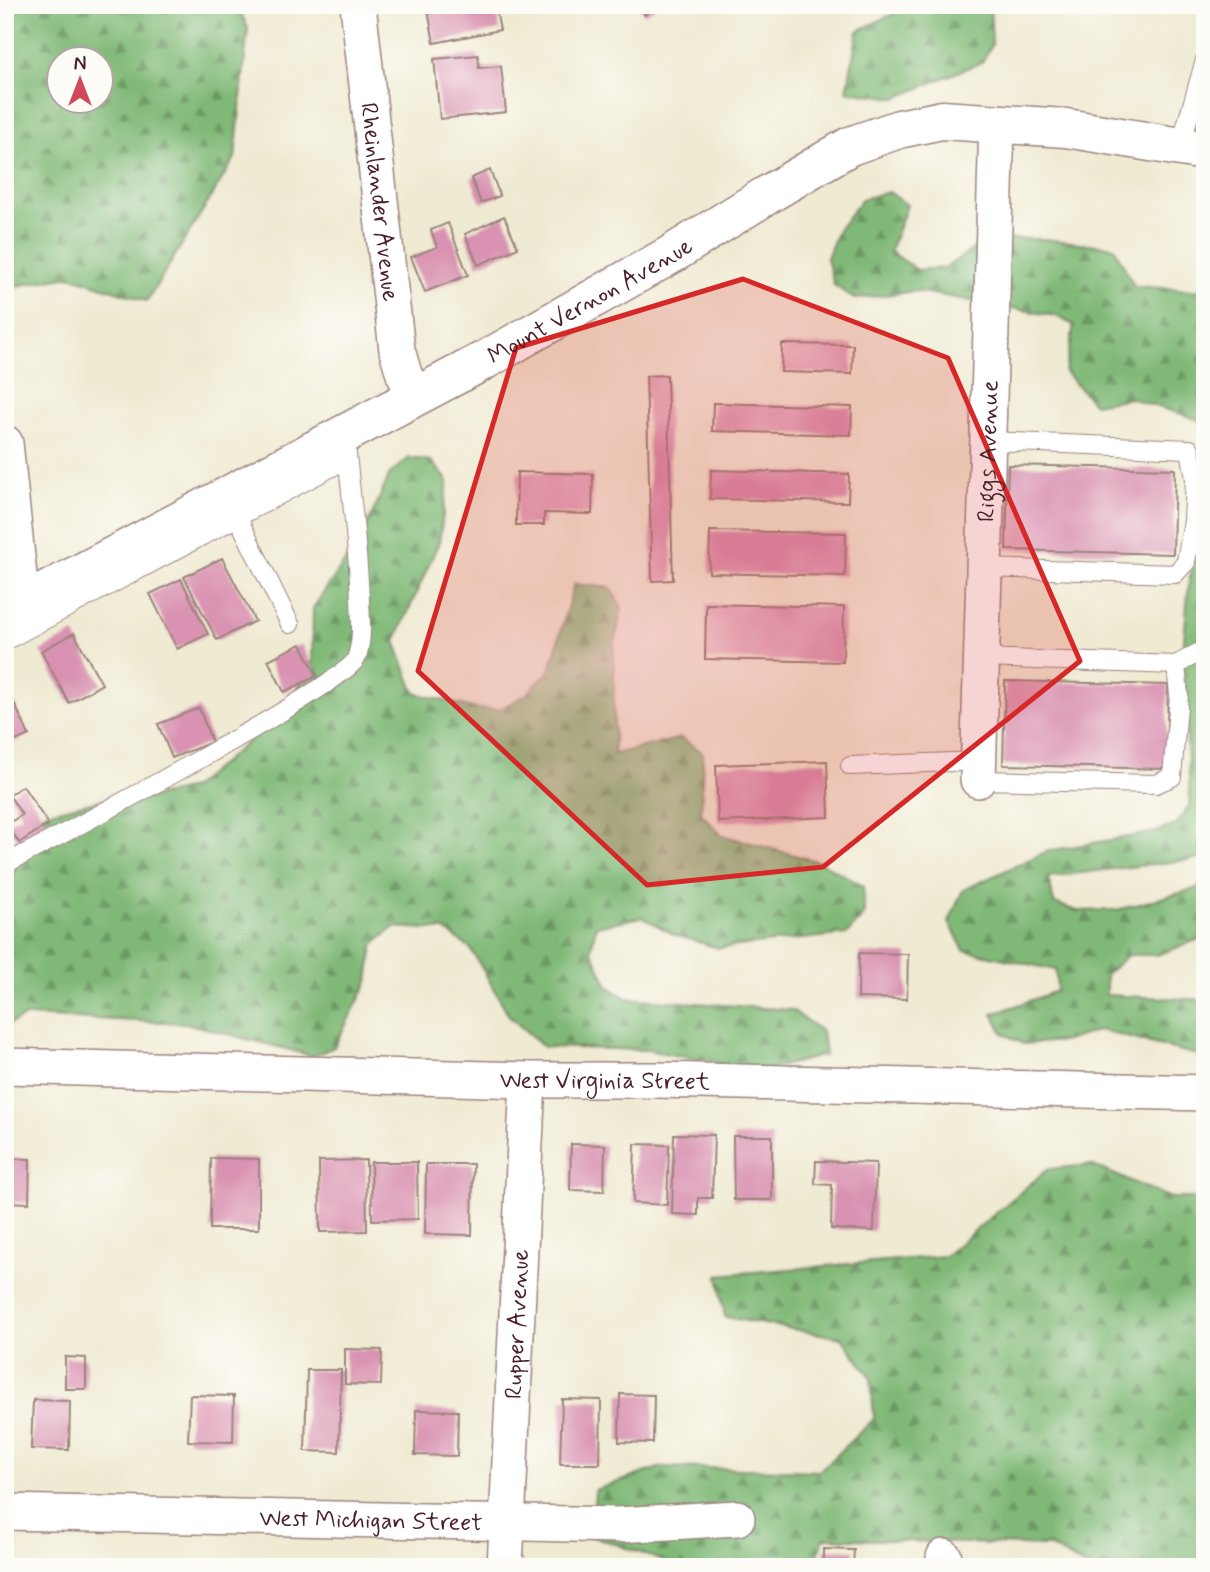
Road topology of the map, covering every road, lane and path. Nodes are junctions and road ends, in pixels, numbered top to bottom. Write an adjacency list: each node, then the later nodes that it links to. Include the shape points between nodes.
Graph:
1 (358, 5): 5 (street, Rheinlander Avenue, via 397,350)
2 (1205, 60): 4 (lane)
3 (997, 122): 4 (main road, Mount Vernon Avenue, via 1066,128); 5 (main road, Mount Vernon Avenue, via 942,120 850,146 672,254); 6 (street, Riggs Avenue)
4 (1192, 149)
5 (415, 396): 8 (main road, Mount Vernon Avenue)
6 (988, 441): 10 (street, Riggs Avenue); 10 (lane, via 1190,449 1195,479 1186,562 1175,574)
7 (5, 443): 11 (street)
8 (346, 446): 9 (main road, Mount Vernon Avenue); 19 (lane, via 360,588 361,638 355,662 334,680 225,744)
9 (232, 506): 11 (main road, Mount Vernon Avenue); 12 (lane); 13 (lane)
10 (984, 568): 15 (street, Riggs Avenue)
11 (13, 608)
12 (290, 624)
13 (5, 641)
14 (1205, 649): 16 (lane)
15 (982, 658): 16 (lane); 18 (street, Riggs Avenue)
16 (1176, 665): 18 (lane, via 1179,695 1172,777 1156,785)
17 (850, 766): 18 (lane)
18 (978, 770)
19 (5, 864)
20 (5, 1066): 21 (street, West Virginia Street)
21 (528, 1080): 22 (street, West Virginia Street); 25 (street, Rupper Avenue)
22 (1205, 1093)
23 (5, 1512): 25 (street, West Michigan Street)
24 (737, 1518): 25 (street, West Michigan Street, via 618,1525)
25 (506, 1523): 26 (street, Rupper Avenue)
26 (505, 1567)

